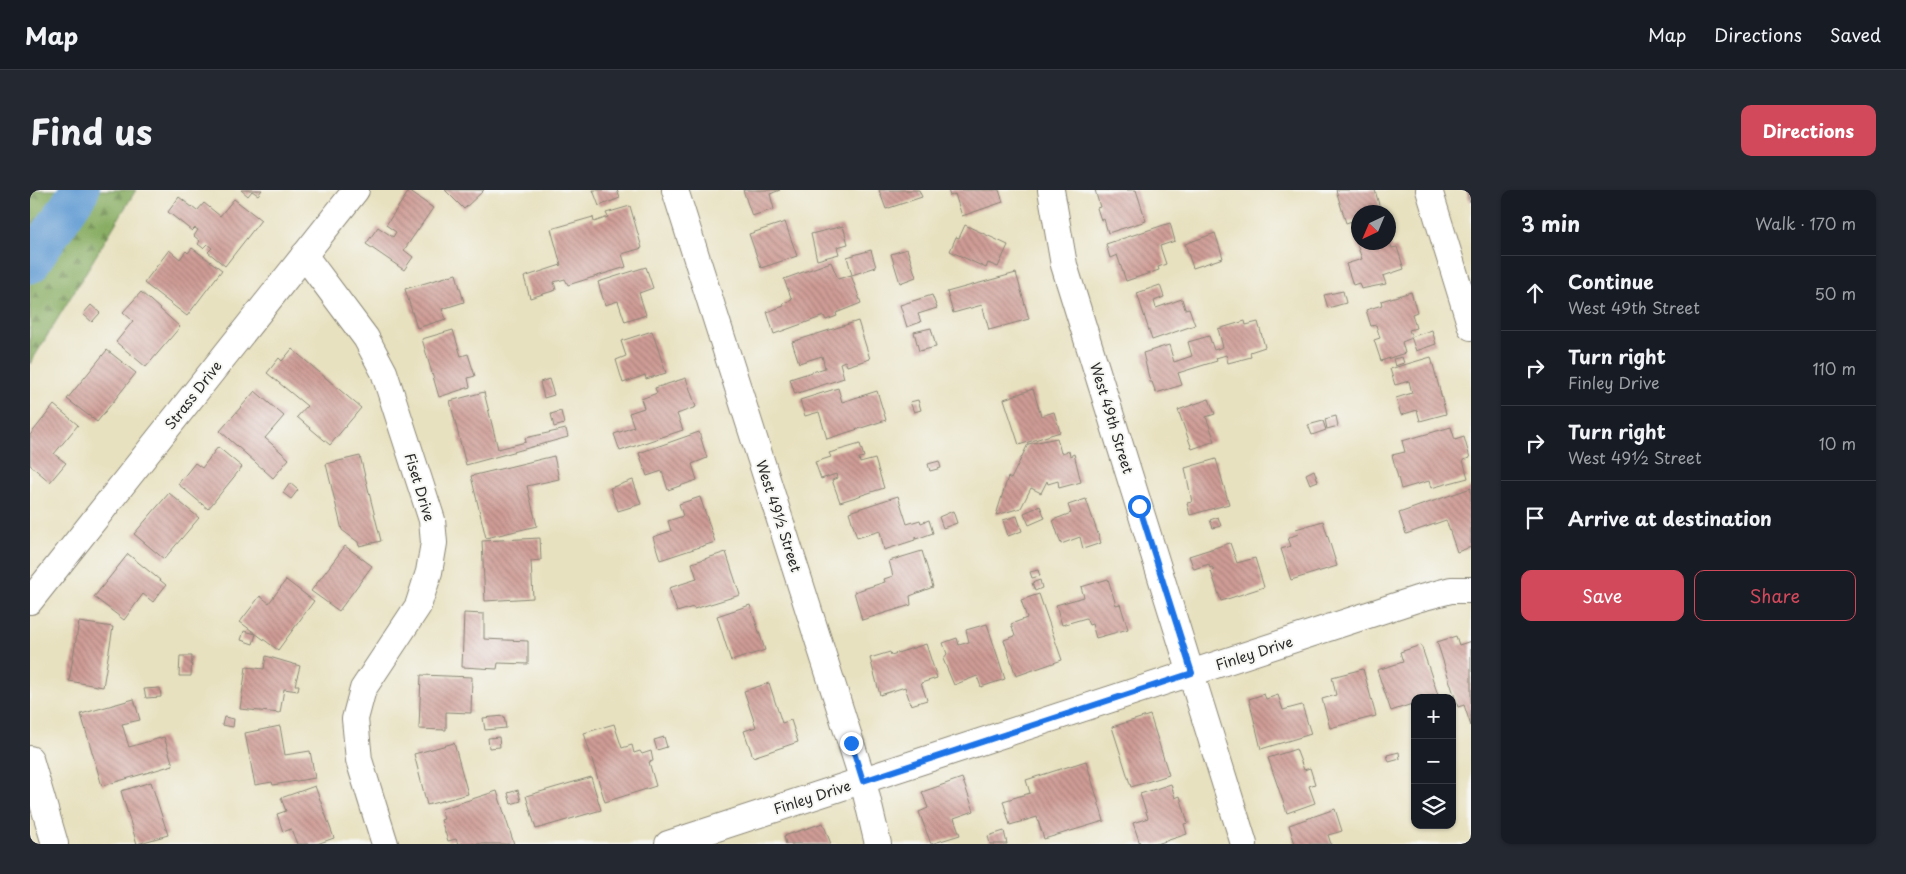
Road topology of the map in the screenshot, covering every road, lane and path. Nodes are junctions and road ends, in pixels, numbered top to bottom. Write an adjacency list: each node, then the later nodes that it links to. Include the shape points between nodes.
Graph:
1 (356, 190): 5 (street, Strass Drive)
2 (675, 190): 11 (street, West 49½ Street)
3 (1051, 190): 9 (street, West 49th Street, via 1064,265)
4 (1429, 190): 6 (street)
5 (304, 255): 8 (street, Strass Drive); 13 (street, Fiset Drive, via 366,338 384,372 432,520 434,544 418,606 363,688 356,719 359,760)
6 (1471, 327)
7 (1471, 590): 9 (street, Finley Drive, via 1451,590 1417,598)
8 (30, 601)
9 (1192, 673): 11 (street, Finley Drive); 16 (street, West 49th Street)
10 (30, 759): 12 (street)
11 (863, 781): 14 (street, Finley Drive); 15 (street, West 49½ Street)
12 (55, 844)
13 (385, 844)
14 (668, 844)
15 (878, 844)
16 (1244, 844)

